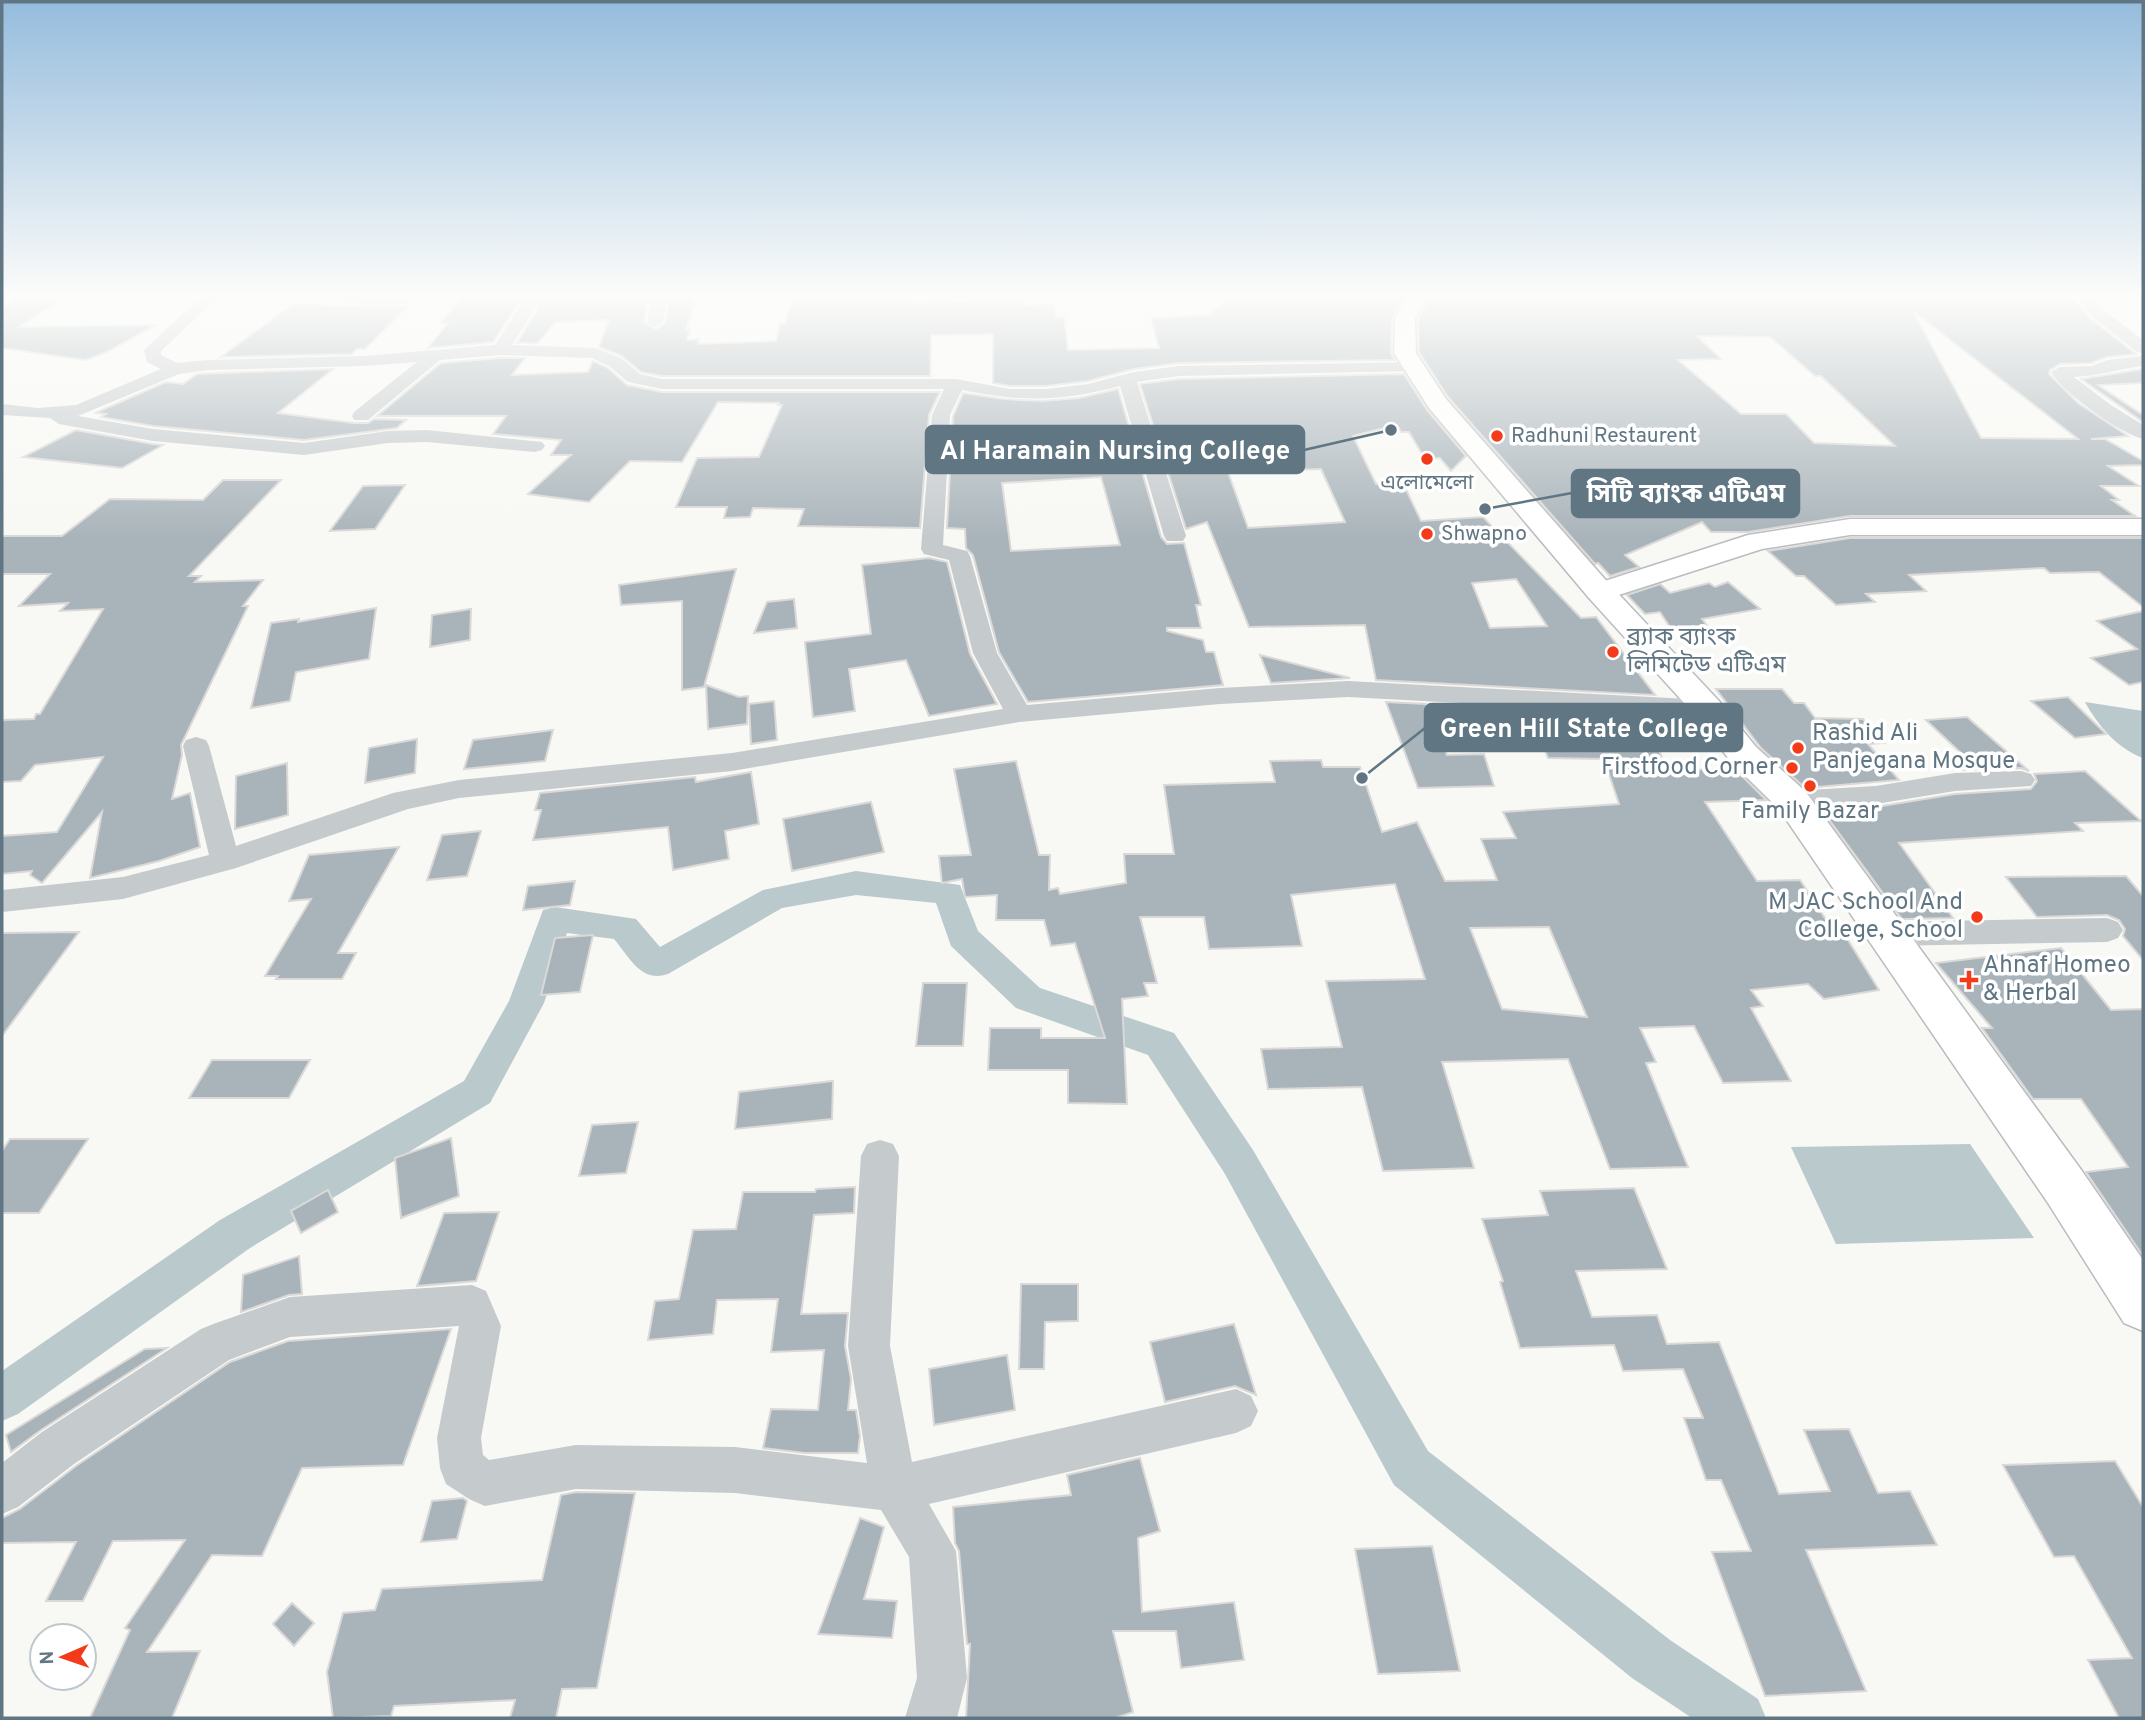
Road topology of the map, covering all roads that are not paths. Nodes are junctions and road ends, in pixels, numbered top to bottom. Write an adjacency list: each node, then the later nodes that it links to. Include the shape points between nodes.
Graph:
1 (154, 378): 10 (street, via 80,410)
2 (407, 378): 11 (street)
3 (635, 378): 8 (street, via 662,384)
4 (1133, 378): 7 (street)
5 (1422, 378): 16 (main road, via 1437,403)
6 (2065, 378): 12 (street)
7 (1127, 379): 8 (street, via 1046,394 1010,394); 15 (street)
8 (956, 384): 18 (street, via 942,415 932,549 959,556 985,653)
9 (2, 410): 10 (street)
10 (38, 414): 13 (street, via 153,435 304,449 427,436)
11 (361, 416)
12 (2143, 433)
13 (535, 446)
14 (2143, 527): 16 (main road, via 1850,527 1758,541)
15 (1175, 536)
16 (1600, 592): 17 (main road)
17 (1707, 708): 18 (street, via 1349,689); 21 (main road, via 1744,755)
18 (1019, 714): 22 (street, via 732,762 460,789 403,800)
19 (196, 746): 22 (street)
20 (2021, 780): 21 (street, via 1955,782 1876,795)
21 (1792, 800): 25 (main road)
22 (225, 860): 23 (street, via 123,888)
23 (2, 901)
24 (2106, 930): 25 (street)
25 (1886, 933): 27 (main road)
26 (880, 1156): 29 (street, via 869,1346)
27 (2143, 1305)
28 (1236, 1412): 29 (street)
29 (894, 1489): 30 (street, via 735,1470 589,1467 485,1483 462,1468 459,1437 480,1326 472,1305 290,1317 216,1344 58,1448); 31 (street, via 932,1551 942,1678)
30 (2, 1491)
31 (931, 1718)

